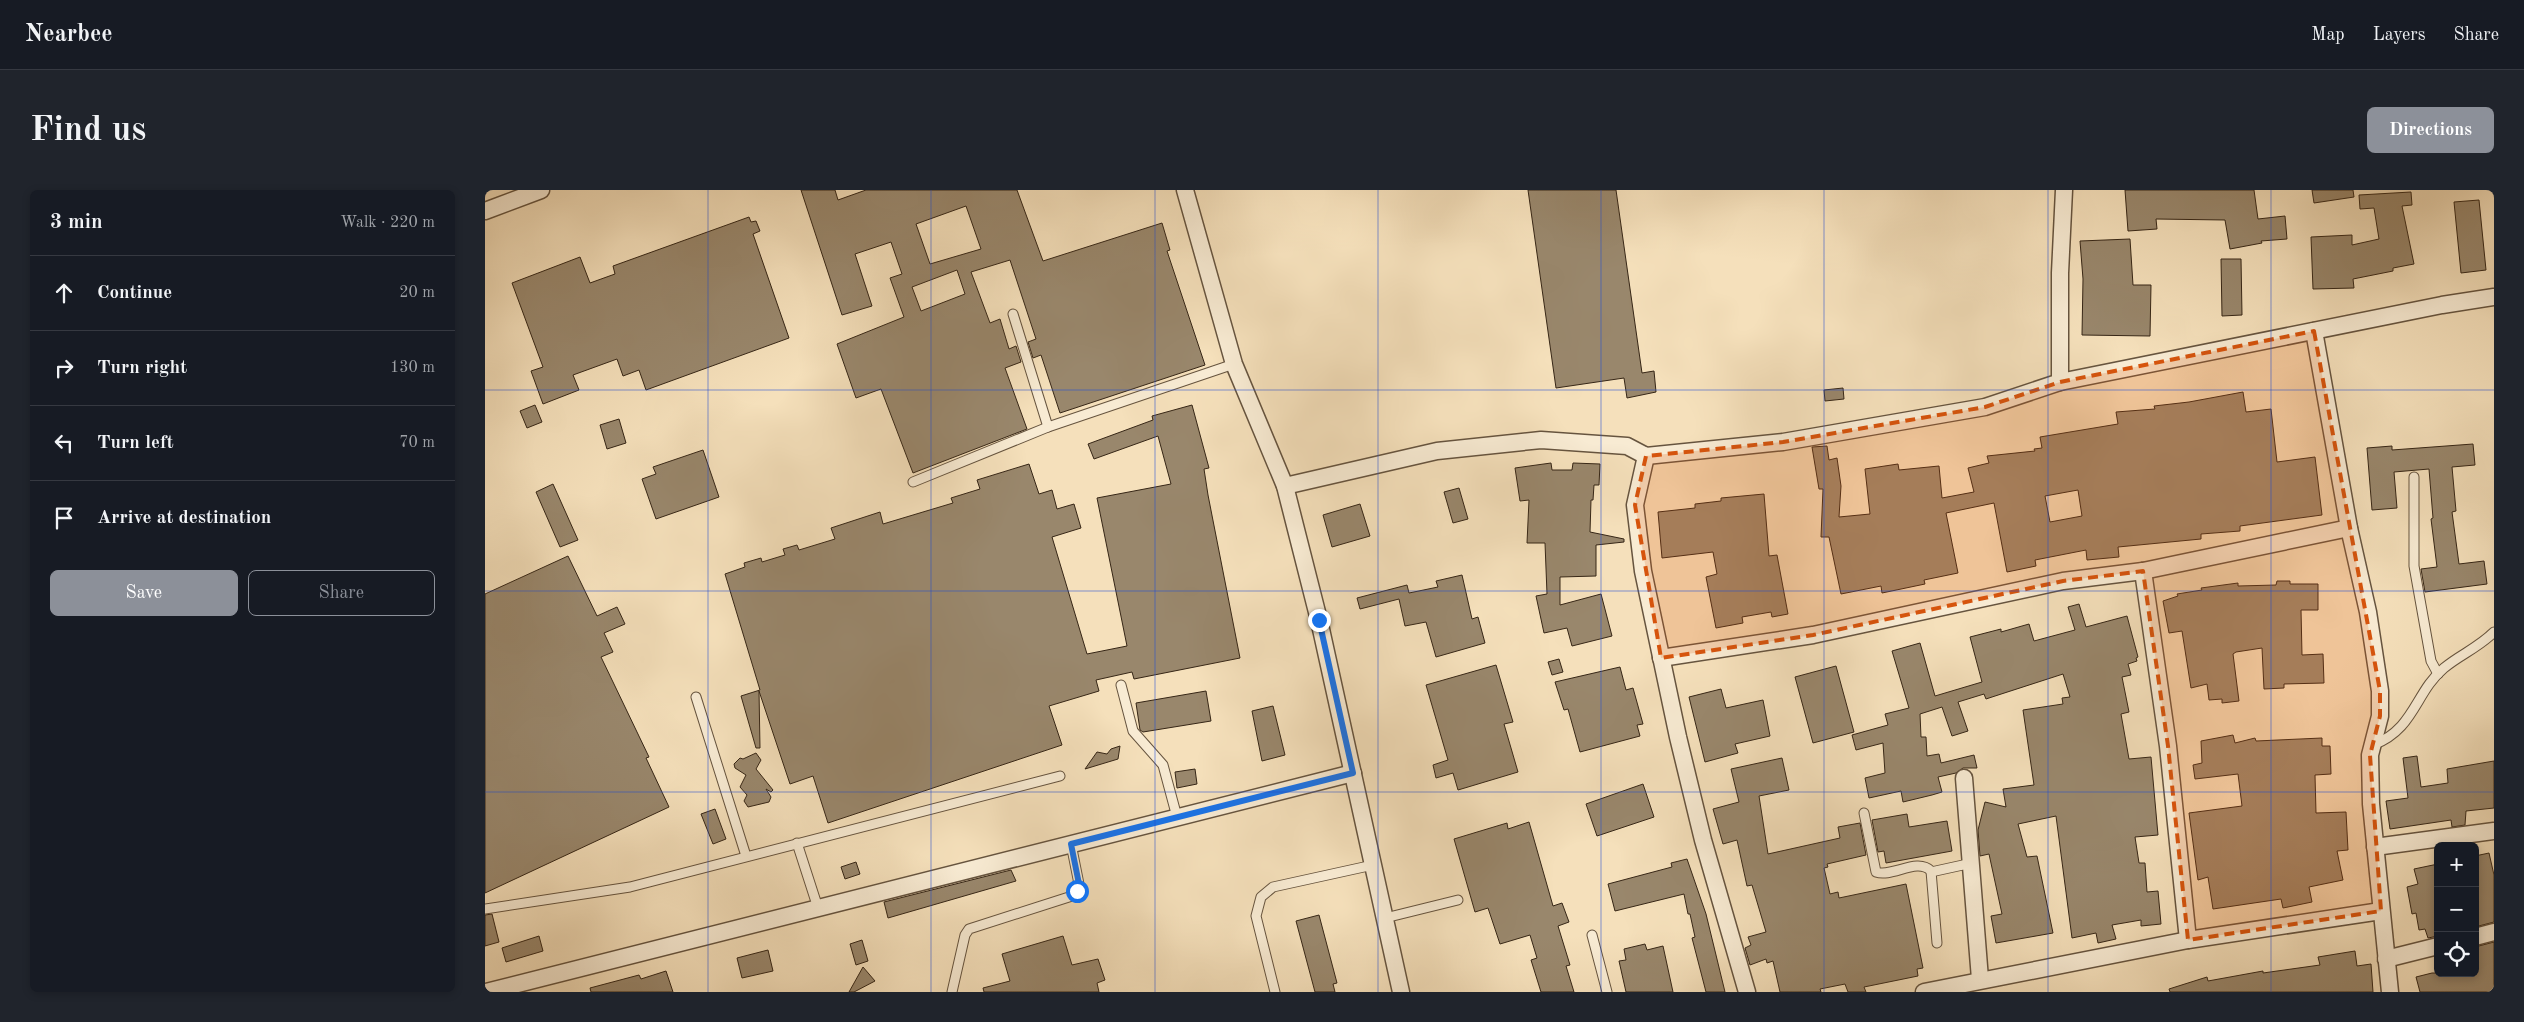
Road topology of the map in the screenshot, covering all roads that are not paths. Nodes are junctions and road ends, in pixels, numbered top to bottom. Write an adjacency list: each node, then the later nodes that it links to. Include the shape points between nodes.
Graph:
1 (541, 190): 4 (street)
2 (1185, 190): 8 (street)
3 (2064, 190): 9 (street)
4 (485, 211)
5 (2494, 297): 7 (street)
6 (1013, 314): 10 (lane)
7 (2314, 331): 9 (street); 15 (street)
8 (1234, 364): 10 (lane); 14 (street)
9 (2060, 382): 11 (street, via 1975,408 1783,442)
10 (1048, 427): 13 (lane)
11 (1646, 456): 14 (street, via 1627,446 1541,440 1437,451); 18 (street, via 1635,505 1643,571)
12 (2414, 477): 19 (lane, via 2414,566 2431,661)
13 (913, 482)
14 (1285, 486): 23 (street)
15 (2349, 528): 16 (street); 22 (street, via 2368,612 2380,690 2380,716)
16 (2143, 571): 18 (street, via 2063,582 1813,635); 44 (street, via 2168,746)
17 (2494, 632): 19 (lane, via 2480,646)
18 (1661, 658): 54 (street, via 1703,840)
19 (2438, 674): 22 (lane, via 2394,735)
20 (1121, 685): 27 (lane, via 1133,731 1163,765)
21 (696, 697): 32 (lane)
22 (2372, 745): 31 (street)
23 (1353, 773): 27 (street); 34 (street)
24 (1060, 776): 29 (lane)
25 (1964, 778): 33 (street)
26 (1864, 813): 35 (lane, via 1876,872 1882,874 1916,866)
27 (1177, 817): 30 (street)
28 (2494, 831): 31 (street)
29 (797, 843): 32 (lane); 37 (lane)
30 (1071, 844): 37 (street); 50 (lane, via 1079,884 1077,891 1069,897 969,929)
31 (2375, 847): 39 (street)
32 (746, 856): 38 (lane, via 630,887)
33 (1972, 863): 35 (lane); 48 (street)
34 (1373, 865): 40 (street); 51 (lane, via 1273,887 1261,897 1256,916)
35 (1931, 872): 45 (lane)
36 (1458, 900): 40 (lane)
37 (818, 908): 49 (street)
38 (485, 909)
39 (2381, 911): 44 (street); 47 (street)
40 (1385, 918): 52 (street)
41 (2494, 932): 43 (street)
42 (1591, 935): 53 (lane)
43 (2479, 936)
44 (2188, 940): 48 (street)
45 (1937, 943)
46 (2434, 947): 47 (street)
47 (2386, 959): 56 (street)
48 (1980, 980): 55 (street)
49 (486, 992)
50 (952, 992)
51 (1275, 992)
52 (1401, 992)
53 (1607, 992)
54 (1747, 992)
55 (1924, 992)
56 (2390, 992)

